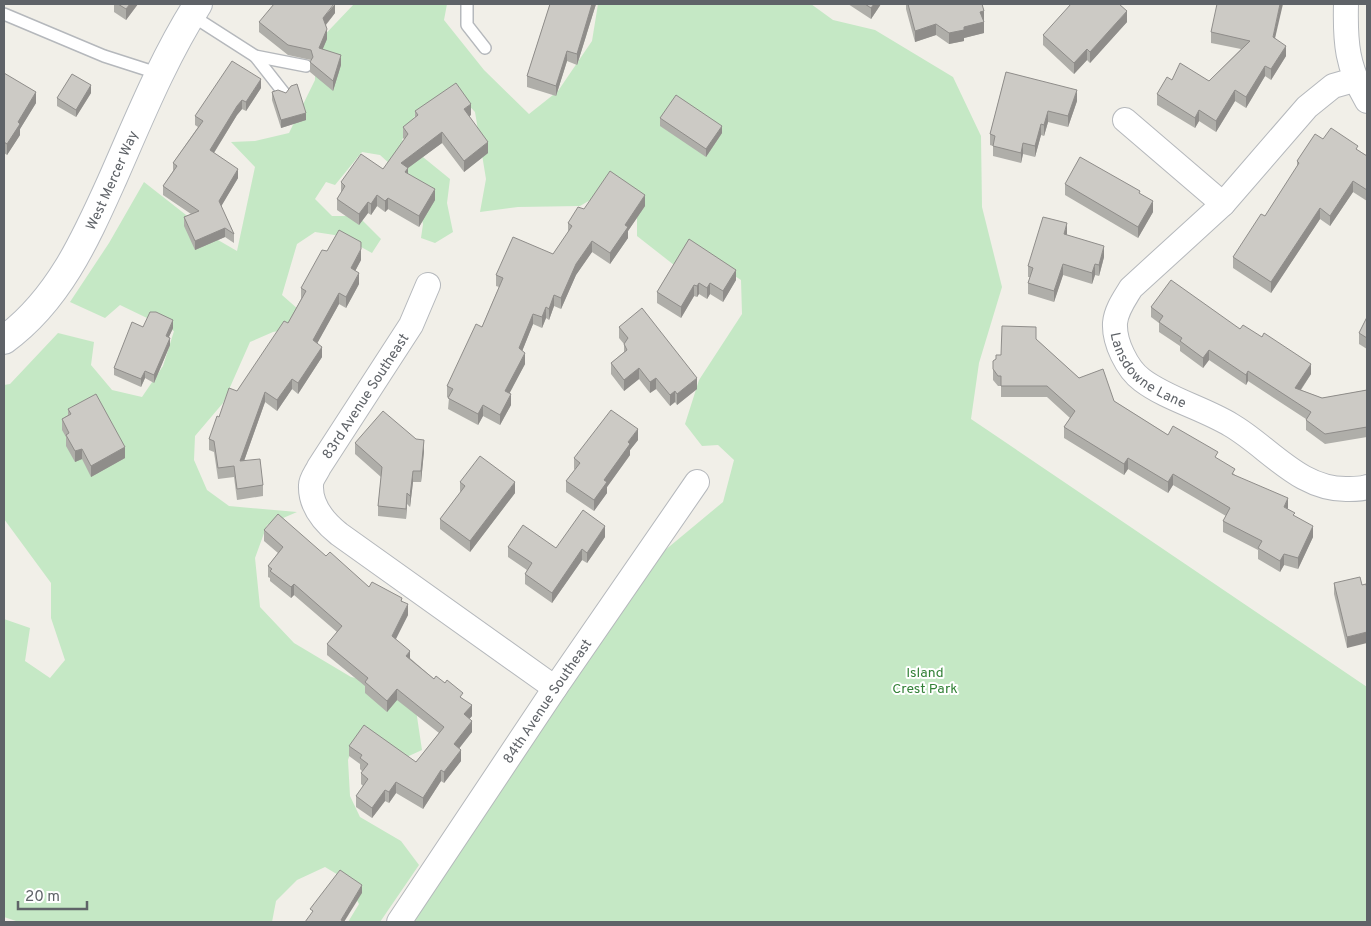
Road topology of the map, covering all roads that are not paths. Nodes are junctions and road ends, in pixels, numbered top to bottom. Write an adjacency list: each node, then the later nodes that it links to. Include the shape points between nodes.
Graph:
1 (468, 4): 5 (lane, via 467,25)
2 (1341, 8): 9 (street)
3 (194, 9): 6 (lane); 8 (street, West Mercer Way)
4 (4, 14): 8 (lane, via 104,56)
5 (485, 48)
6 (255, 56): 7 (lane); 10 (lane)
7 (306, 66)
8 (160, 74): 15 (street, West Mercer Way, via 92,226 66,274 24,325)
9 (1354, 80): 11 (street); 13 (street, Lansdowne Lane, via 1333,86 1307,107)
10 (284, 93)
11 (1367, 101)
12 (1125, 120): 13 (street)
13 (1223, 204): 17 (street, Lansdowne Lane, via 1131,288 1115,322 1124,358 1141,379 1230,425 1294,472 1320,486 1341,489)
14 (428, 285): 18 (street, 83rd Avenue Southeast, via 411,325 319,467 311,484 316,508 323,520 339,534)
15 (4, 338)
16 (697, 482): 18 (street, 84th Avenue Southeast)
17 (1367, 487)
18 (555, 688): 19 (street, 84th Avenue Southeast)
19 (399, 922)

